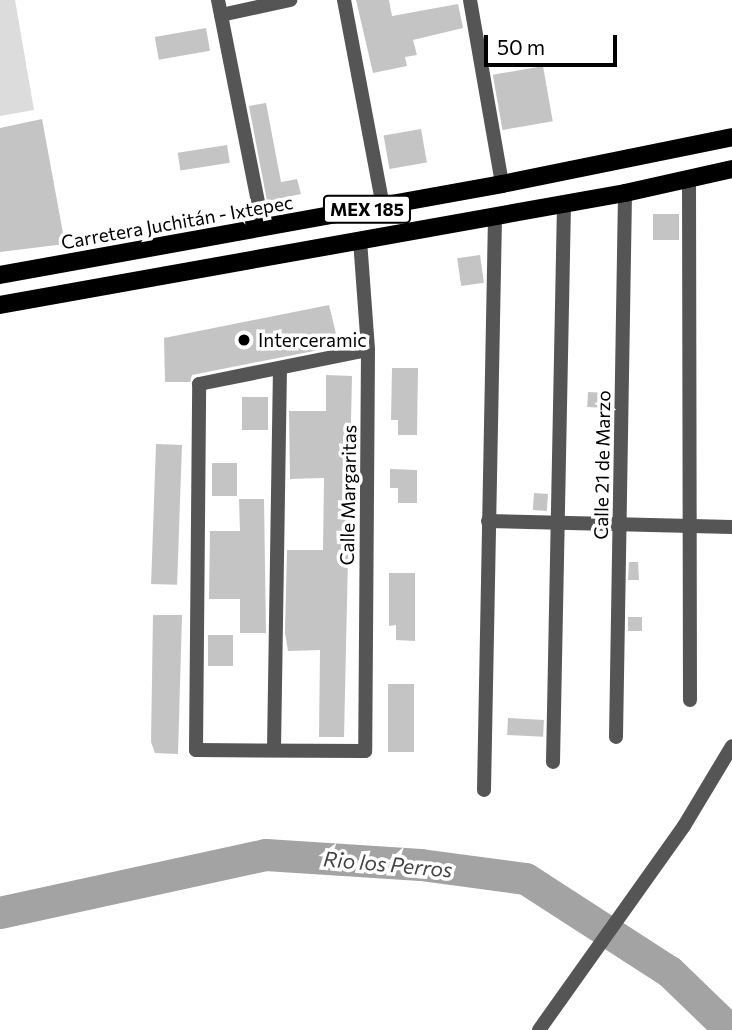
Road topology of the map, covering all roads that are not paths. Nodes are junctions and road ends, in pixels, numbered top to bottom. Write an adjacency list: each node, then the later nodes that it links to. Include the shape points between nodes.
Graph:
1 (290, 0): 4 (street)
2 (344, 0): 11 (street)
3 (470, 0): 8 (street)
4 (219, 7): 13 (street)
5 (732, 136): 8 (main road, Carretera Juchitán - Ixtepec / MEX 185)
6 (732, 169): 7 (main road, MEX 185)
7 (689, 179): 9 (main road, MEX 185); 22 (street)
8 (502, 184): 11 (main road, Carretera Juchitán - Ixtepec / MEX 185)
9 (625, 193): 10 (main road, MEX 185); 21 (street, Calle 21 de Marzo)
10 (564, 204): 12 (main road, MEX 185); 20 (street)
11 (383, 206): 13 (main road, Carretera Juchitán - Ixtepec / MEX 185)
12 (495, 216): 14 (main road, MEX 185); 19 (street)
13 (262, 228): 15 (main road, Carretera Juchitán - Ixtepec / MEX 185)
14 (360, 240): 16 (main road, MEX 185); 17 (street, Calle Margaritas)
15 (0, 275)
16 (0, 305)
17 (368, 350): 18 (street); 27 (street, Calle Margaritas, via 365,751)
18 (280, 368): 27 (street); 27 (street, via 199,384 196,750)
19 (488, 521): 20 (street); 29 (street)
20 (556, 523): 21 (street); 28 (street)
21 (620, 524): 22 (street); 25 (street, Calle 21 de Marzo)
22 (689, 526): 23 (street); 24 (street)
23 (732, 527)
24 (690, 700)
25 (616, 737)
26 (732, 746): 30 (street, via 684,826)
27 (274, 749)
28 (553, 762)
29 (484, 790)
30 (539, 1030)

